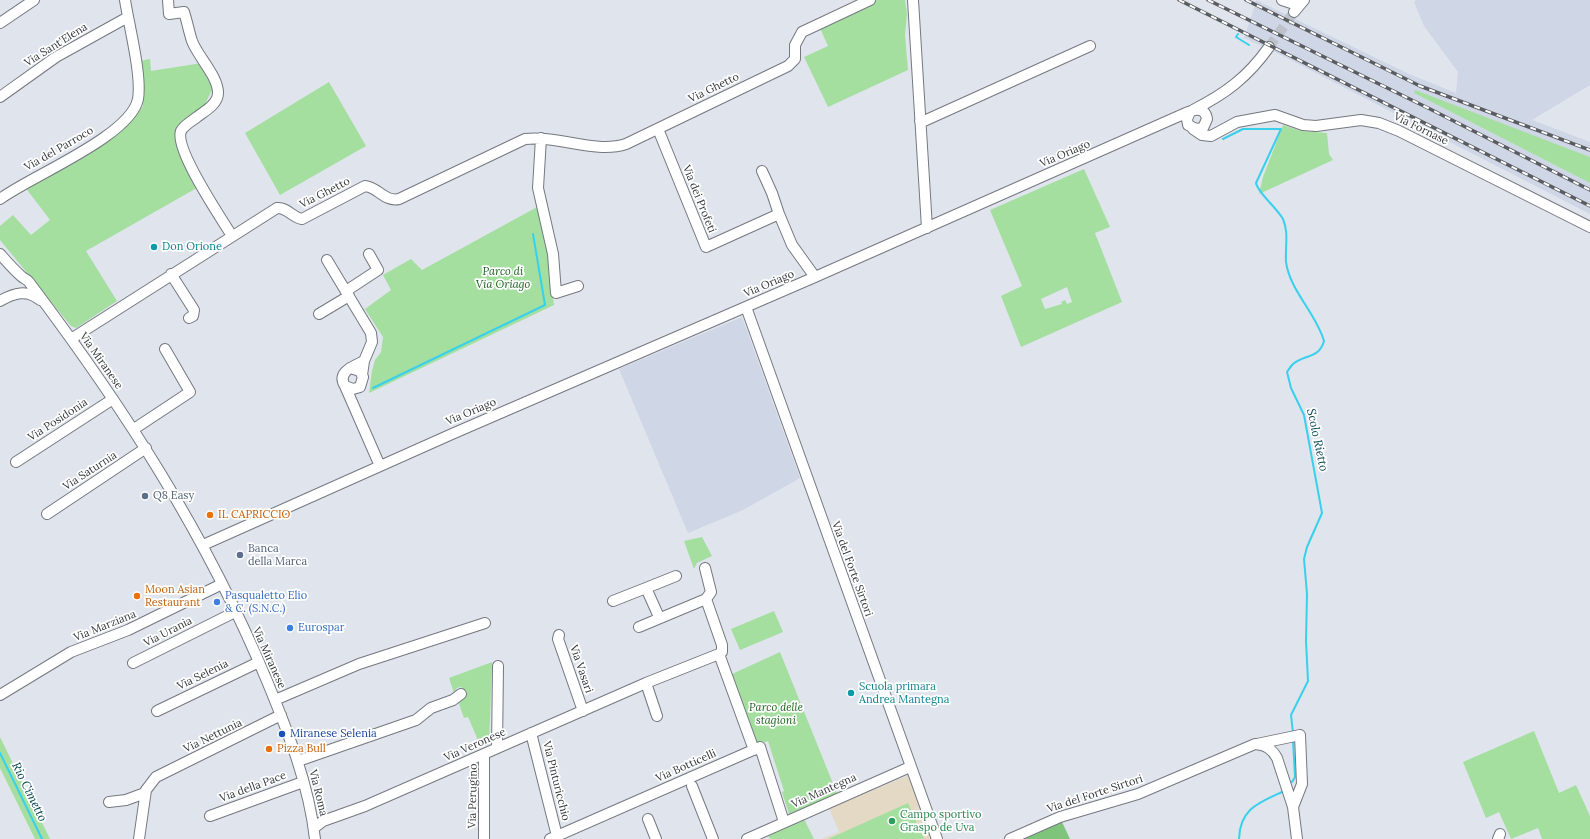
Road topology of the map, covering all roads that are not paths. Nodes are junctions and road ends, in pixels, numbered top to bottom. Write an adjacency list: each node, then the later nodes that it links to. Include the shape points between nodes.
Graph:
1 (34, 0): 11 (street)
2 (125, 0): 10 (street, Via del Parroco)
3 (168, 0): 29 (street, via 169,14 184,12 192,42 218,90 214,103 185,126 181,131 180,140 200,184)
4 (870, 0): 22 (street, Via Ghetto, via 802,32 794,45 795,59 788,66)
5 (913, 0): 18 (street)
6 (1282, 0): 7 (street)
7 (1293, 0)
8 (1304, 0): 9 (street)
9 (1294, 12)
10 (128, 17): 14 (street, Via Sant'Elena, via 56,57); 25 (street, Via del Parroco, via 138,94 132,112 123,122 83,152 29,180)
11 (0, 23)
12 (1090, 46): 18 (street)
13 (1269, 47): 15 (street, Via Oriago, via 1244,76)
14 (0, 97)
15 (1212, 101): 16 (street, Via Oriago); 17 (street, Via Oriago)
16 (1192, 111): 17 (street, via 1201,110); 19 (street, Via Oriago); 21 (street, via 1187,116)
17 (1206, 114): 20 (street, via 1216,124); 21 (street, Via Oriago, via 1205,126 1200,129)
18 (920, 121): 28 (street)
19 (1166, 122): 21 (street, Via Oriago, via 1184,122); 28 (street, Via Oriago)
20 (1228, 126): 21 (street, Via Fornase, via 1211,136 1206,136); 27 (street, Via Fornase, via 1250,118 1275,115 1303,125 1316,126 1361,120 1379,123 1392,127)
21 (1191, 127)
22 (658, 129): 23 (street, Via Ghetto, via 626,144 609,147); 26 (street, Via dei Profeti, via 706,247)
23 (541, 138): 29 (street, Via Ghetto, via 514,143 399,199 387,198 365,186 302,219 283,208 278,208); 35 (street, via 538,188 553,254 556,294)
24 (762, 171): 26 (street)
25 (0, 199)
26 (779, 214): 34 (street, via 792,245)
27 (1590, 227)
28 (927, 228): 34 (street, Via Oriago)
29 (232, 236): 33 (street, Via Ghetto)
30 (0, 254): 36 (street, Via Miranese, via 13,269)
31 (369, 254): 37 (street, via 378,270)
32 (327, 260): 37 (street)
33 (171, 274): 41 (street, via 194,310 193,316); 42 (street, Via Ghetto)
34 (815, 277): 39 (street, Via Oriago)
35 (578, 286)
36 (23, 287): 38 (street); 42 (street, Via Miranese, via 39,295)
37 (347, 293): 40 (street); 44 (street, via 372,336)
38 (3, 299)
39 (746, 307): 54 (street, Via Oriago); 87 (street, Via del Forte Sirtori)
40 (319, 314)
41 (189, 318)
42 (71, 338): 49 (street, Via Miranese)
43 (165, 349): 51 (street, via 190,392)
44 (364, 360): 45 (street); 46 (street)
45 (350, 368): 46 (street, via 357,369); 47 (street, via 343,374 342,381)
46 (362, 374): 48 (street, via 363,381)
47 (345, 386): 48 (street, via 353,389); 50 (street)
48 (360, 386): 50 (street, via 354,397)
49 (113, 399): 51 (street, Via Miranese); 53 (street, Via Posidonia)
50 (356, 412): 54 (street)
51 (134, 429): 52 (street, Via Miranese)
52 (146, 448): 55 (street, Via Saturnia); 56 (street, Via Miranese)
53 (16, 462)
54 (380, 466): 56 (street, Via Oriago)
55 (47, 514)
56 (202, 545): 59 (street, Via Miranese)
57 (705, 568): 61 (street, via 711,592)
58 (676, 576): 60 (street)
59 (222, 584): 63 (street, Via Miranese); 74 (street, Via Marziana, via 128,630 71,652)
60 (646, 588): 62 (street); 64 (street)
61 (706, 599): 64 (street); 68 (street, via 722,645 722,652)
62 (614, 601)
63 (235, 612): 69 (street, Via Miranese); 70 (street, Via Urania)
64 (659, 617): 66 (street)
65 (485, 623): 75 (street, via 359,664)
66 (639, 627)
67 (559, 635): 77 (street, Via Vasari, via 558,639)
68 (719, 654): 72 (street, Via Veronese); 84 (street)
69 (259, 662): 75 (street, Via Miranese); 76 (street, Via Selenia)
70 (133, 663)
71 (498, 666): 83 (street)
72 (646, 683): 77 (street, Via Veronese); 79 (street)
73 (461, 694): 86 (street, via 432,708 416,720)
74 (0, 695)
75 (275, 700): 78 (street, Via Miranese)
76 (157, 711)
77 (582, 711): 81 (street, Via Veronese)
78 (281, 715): 80 (street, Via Miranese); 90 (street, Via Nettunia, via 156,777)
79 (657, 716)
80 (287, 731): 86 (street, Via Roma)
81 (531, 733): 83 (street, Via Veronese); 97 (street, Via Pinturicchio)
82 (1255, 744): 92 (street, Via del Forte Sirtori, via 1274,751); 92 (street, Via del Forte Sirtori, via 1295,736 1302,784); 105 (street, Via del Forte Sirtori, via 1138,794 1060,816)
83 (497, 748): 85 (street, Via Veronese)
84 (754, 750): 95 (street, via 760,747); 97 (street, Via Botticelli)
85 (484, 754): 96 (street, Via Veronese, via 365,806 323,821); 100 (street, Via Perugino)
86 (298, 761): 88 (street, Via Roma)
87 (910, 767): 95 (street, Via Mantegna); 104 (street, Via del Forte Sirtori)
88 (303, 782): 93 (street, Via della Pace); 96 (street, Via Roma)
89 (692, 786): 102 (street)
90 (145, 792): 91 (street, via 126,800); 98 (street)
91 (109, 802)
92 (1293, 807): 106 (street, Via del Forte Sirtori)
93 (210, 816)
94 (648, 819): 101 (street)
95 (784, 822): 103 (street, Via Mantegna)
96 (314, 828): 99 (street, Via Roma)
97 (554, 838)
98 (139, 839)
99 (315, 839)
100 (484, 839)
101 (656, 839)
102 (713, 839)
103 (747, 839)
104 (937, 839)
105 (1010, 839)
106 (1297, 839)

